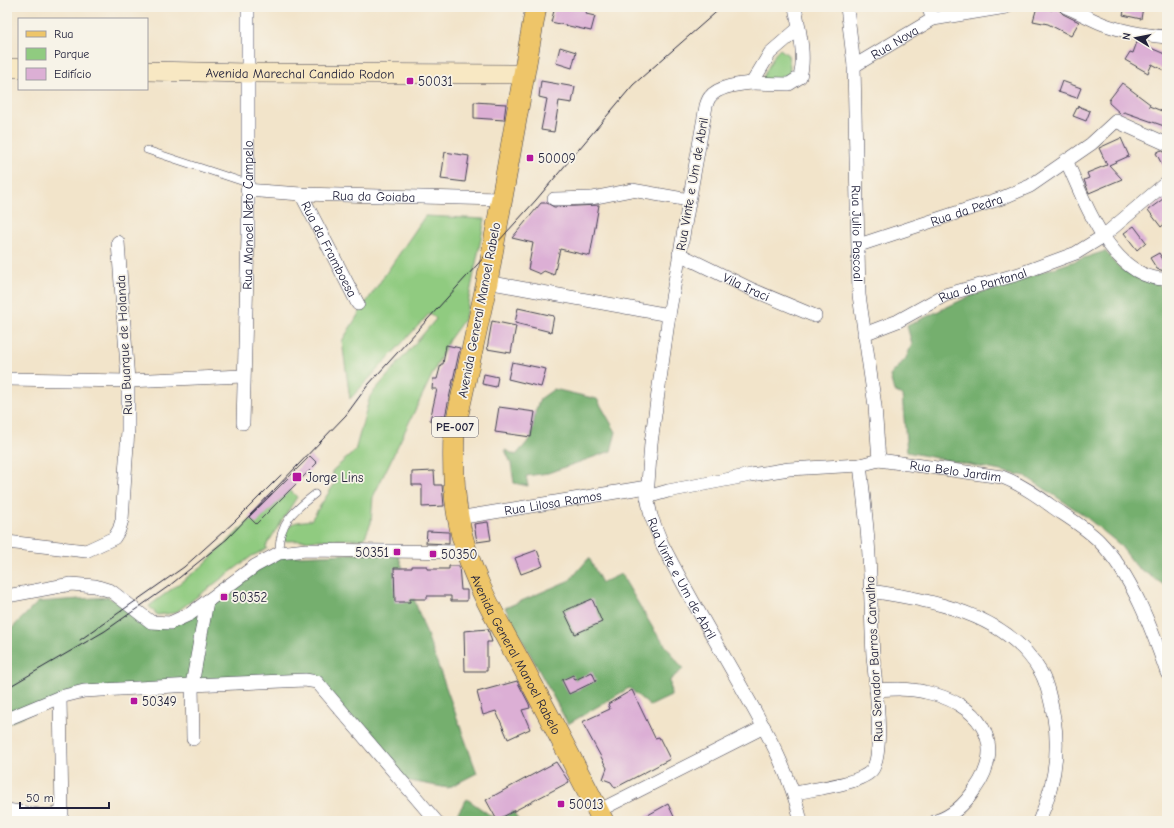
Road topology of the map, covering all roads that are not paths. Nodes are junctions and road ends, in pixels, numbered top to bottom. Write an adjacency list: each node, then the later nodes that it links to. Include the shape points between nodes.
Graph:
1 (248, 7): 14 (street, Rua Manoel Neto Campelo)
2 (536, 7): 15 (main road, Avenida General Manoel Rabelo / PE-007)
3 (795, 7): 8 (street, Rua Vinte e Um de Abril)
4 (847, 7): 10 (street, Rua Julio Pascoal)
5 (1006, 7): 7 (street, Rua Nova)
6 (1074, 8): 9 (street, via 1089,18 1124,31)
7 (931, 13): 10 (street, Rua Nova)
8 (799, 28): 16 (street, via 770,54); 16 (street, Rua Vinte e Um de Abril, via 802,63 800,77 789,84)
9 (1167, 38)
10 (854, 66): 28 (street, Rua Julio Pascoal)
11 (7, 68): 12 (street)
12 (18, 68)
13 (148, 71): 14 (street, Avenida Marechal Candido Rodon)
14 (249, 73): 15 (street, Avenida Marechal Candido Rodon); 21 (street, Rua Manoel Neto Campelo)
15 (524, 74): 23 (main road, Avenida General Manoel Rabelo / PE-007)
16 (752, 83): 25 (street, Rua Vinte e Um de Abril, via 723,89 710,97 706,106)
17 (1167, 144): 19 (street, Rua da Pedra, via 1116,121 1091,144)
18 (147, 150): 21 (lane)
19 (1066, 160): 26 (street); 28 (street, Rua da Pedra, via 1030,186 1002,198)
20 (1167, 182): 26 (street)
21 (247, 186): 22 (street, Rua da Goiaba); 36 (street, Rua Manoel Neto Campelo, via 247,288)
22 (301, 194): 23 (street, Rua da Goiaba); 32 (street, Rua da Framboesa)
23 (500, 199): 31 (main road, Avenida General Manoel Rabelo / PE-007)
24 (554, 199): 25 (street, via 592,198 632,190)
25 (689, 200): 29 (street, Rua Vinte e Um de Abril)
26 (1102, 237): 30 (street, via 1125,262 1140,272); 35 (street, Rua do Pantanal, via 1076,253 1054,262 945,295 898,321)
27 (118, 242): 38 (street, Rua Buarque de Holanda)
28 (859, 245): 35 (street, Rua Julio Pascoal, via 859,295)
29 (679, 254): 33 (street, Rua Vinte e Um de Abril); 34 (street, Vila Iraci, via 753,290)
30 (1167, 279)
31 (487, 282): 33 (street); 44 (main road, Avenida General Manoel Rabelo / PE-007, via 454,432 453,458)
32 (358, 304)
33 (669, 316): 42 (street, Rua Vinte e Um de Abril, via 651,443)
34 (815, 316)
35 (864, 334): 40 (street, Rua Julio Pascoal, via 875,406)
36 (243, 376): 38 (street); 39 (street, Rua Manoel Neto Campelo)
37 (7, 379): 38 (street)
38 (128, 381): 45 (street, Rua Buarque de Holanda, via 128,430 122,520 120,530 114,538 86,551)
39 (243, 423)
40 (879, 460): 41 (street, Rua Belo Jardim); 51 (street, Rua Belo Jardim, via 1002,477 1020,485 1081,527 1112,555 1135,595)
41 (860, 465): 42 (street, Rua Belo Jardim, via 789,469 668,491); 48 (street, Rua Senador Barros Carvalho)
42 (647, 492): 44 (street, Rua Lilosa Ramos); 56 (street, Rua Vinte e Um de Abril, via 651,516 662,544)
43 (315, 494): 47 (lane, via 288,518 280,537)
44 (458, 518): 46 (main road, Avenida General Manoel Rabelo / PE-007)
45 (7, 542)
46 (467, 552): 47 (street, via 306,550); 60 (main road, Avenida General Manoel Rabelo / PE-007, via 488,602)
47 (279, 553): 50 (street, via 255,566)
48 (870, 591): 53 (street, Rua Senador Barros Carvalho); 64 (street, via 916,598 980,620 1005,633 1031,658 1041,672 1052,704 1057,743 1052,787)
49 (7, 596): 50 (street, via 71,584 96,586 111,591 151,622 163,624 179,620)
50 (207, 601): 52 (street)
51 (1167, 673)
52 (192, 685): 54 (street, via 84,691); 57 (street); 61 (street, via 305,680 317,682)
53 (876, 690): 58 (street, Rua Senador Barros Carvalho, via 878,752 873,769 855,780); 63 (street, via 903,689 940,696 972,713 985,729 990,754 983,779 966,802 947,818)
54 (60, 697): 55 (street); 59 (street, via 62,813 46,816)
55 (7, 720)
56 (764, 727): 58 (street, Rua Vinte e Um de Abril); 60 (street)
57 (193, 739)
58 (795, 793): 62 (street, Rua Vinte e Um de Abril)
59 (7, 810)
60 (601, 816)
61 (436, 821)
62 (801, 821)
63 (936, 821)
64 (1039, 821)

